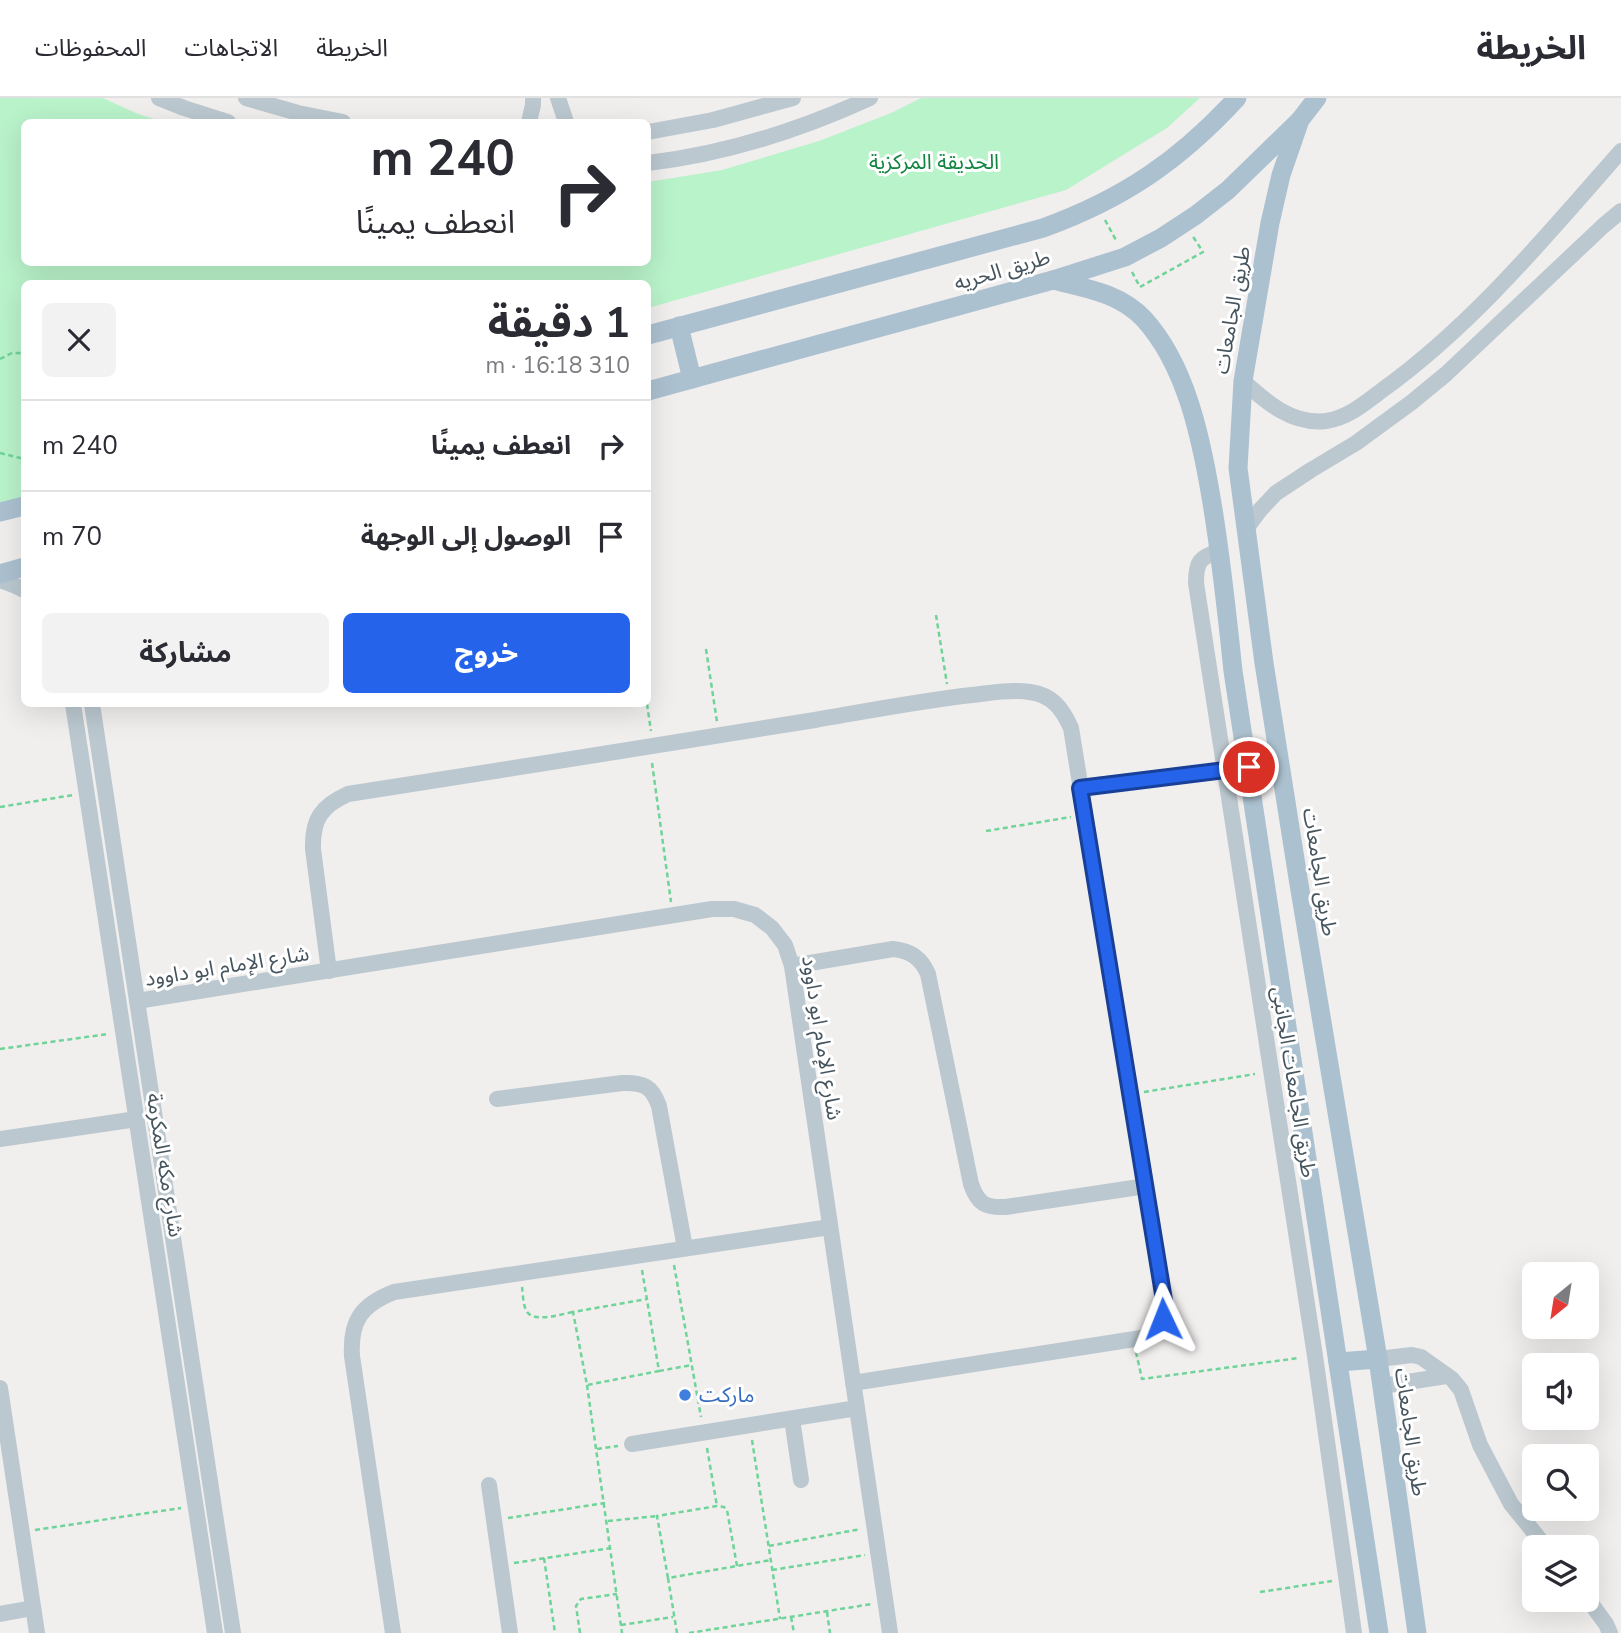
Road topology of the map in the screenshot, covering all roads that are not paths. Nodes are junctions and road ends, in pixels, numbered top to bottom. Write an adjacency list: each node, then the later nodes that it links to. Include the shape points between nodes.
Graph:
1 (159, 98): 9 (street)
2 (246, 98): 10 (street)
3 (533, 98): 11 (street)
4 (558, 98): 12 (street)
5 (793, 98): 14 (street)
6 (870, 98): 16 (street, via 742,145)
7 (1237, 98): 19 (main road, طريق الحريه, via 1173,159 1098,206 1043,228)
8 (1317, 98): 13 (main road, طريق الحريه)
9 (219, 119)
10 (329, 119)
11 (530, 119)
12 (565, 119)
13 (1300, 120): 18 (main road, طريق الحريه, via 1228,190 1173,230 1125,257); 24 (main road, طريق الجامعات, via 1270,223)
14 (651, 131)
15 (1621, 151): 21 (street, via 1540,243)
16 (651, 163)
17 (1621, 211): 22 (street)
18 (1052, 280): 23 (main road, طريق الحريه); 29 (main road, طريق الجامعات, via 1102,292 1123,303 1158,337 1191,409)
19 (679, 326): 20 (main road, طريق الحريه); 23 (main road)
20 (651, 334)
21 (1429, 354): 22 (street); 24 (street, via 1359,408 1326,421 1292,417)
22 (1446, 374): 28 (street, via 1356,443 1276,493 1260,510)
23 (692, 379): 25 (main road, طريق الحريه)
24 (1243, 381): 28 (main road, طريق الجامعات, via 1238,468)
25 (651, 390)
26 (21, 507): 27 (main road)
27 (0, 512)
28 (1248, 539): 29 (main road); 50 (main road, طريق الجامعات, via 1298,878)
29 (1220, 551): 36 (main road, طريق الجامعات); 37 (street, طريق الجامعات الجانبى, via 1200,559 1196,574)
30 (21, 568): 31 (main road)
31 (0, 574)
32 (0, 580): 33 (street)
33 (21, 588)
34 (73, 707): 43 (street, شارع مكه المكرمة)
35 (92, 707): 41 (street, شارع مكه المكرمة)
36 (1249, 767): 37 (main road); 51 (main road, طريق الجامعات)
37 (1225, 770): 38 (street); 72 (street, طريق الجامعات الجانبى)
38 (1080, 788): 40 (street, via 1065,714 1041,694 1010,691 348,794 324,809 312,835); 45 (street)
39 (792, 966): 40 (street, شارع الإمام ابو داوود, via 785,945 755,915 712,909); 45 (street, via 893,949 905,950 923,964 971,1184 982,1203 1006,1207); 46 (street, شارع الإمام ابو داوود)
40 (329, 971): 41 (street, شارع الإمام ابو داوود)
41 (137, 1001): 48 (street, شارع مكه المكرمة)
42 (497, 1099): 47 (street, via 622,1083 648,1087 659,1106)
43 (137, 1119): 44 (street); 49 (street, شارع مكه المكرمة)
44 (0, 1139)
45 (1146, 1186): 53 (street, via 1165,1310 1158,1328 1150,1334)
46 (830, 1227): 47 (street); 53 (street, شارع الإمام ابو داوود)
47 (678, 1249): 69 (street, via 394,1292 365,1309 351,1339 352,1356)
48 (180, 1284): 49 (street); 68 (street, شارع مكه المكرمة)
49 (163, 1287): 67 (street, شارع مكه المكرمة)
50 (1378, 1359): 51 (main road); 52 (street, via 1421,1357); 54 (main road, طريق الجامعات)
51 (1338, 1362): 73 (main road, طريق الجامعات)
52 (1446, 1376): 54 (street); 62 (street, via 1461,1390 1480,1445 1511,1504)
53 (853, 1382): 57 (street, شارع الإمام ابو داوود)
54 (1381, 1386): 74 (main road, طريق الجامعات)
55 (0, 1388): 56 (street)
56 (1, 1406): 63 (street)
57 (857, 1408): 58 (street); 71 (street, شارع الإمام ابو داوود)
58 (792, 1419): 59 (street); 60 (street)
59 (632, 1444)
60 (801, 1480)
61 (489, 1485): 70 (street)
62 (1536, 1535)
63 (33, 1608): 65 (street); 66 (street)
64 (1597, 1612): 75 (street)
65 (0, 1614)
66 (37, 1633)
67 (215, 1633)
68 (233, 1633)
69 (393, 1633)
70 (510, 1633)
71 (890, 1633)
72 (1354, 1633)
73 (1379, 1633)
74 (1417, 1633)
75 (1610, 1633)

